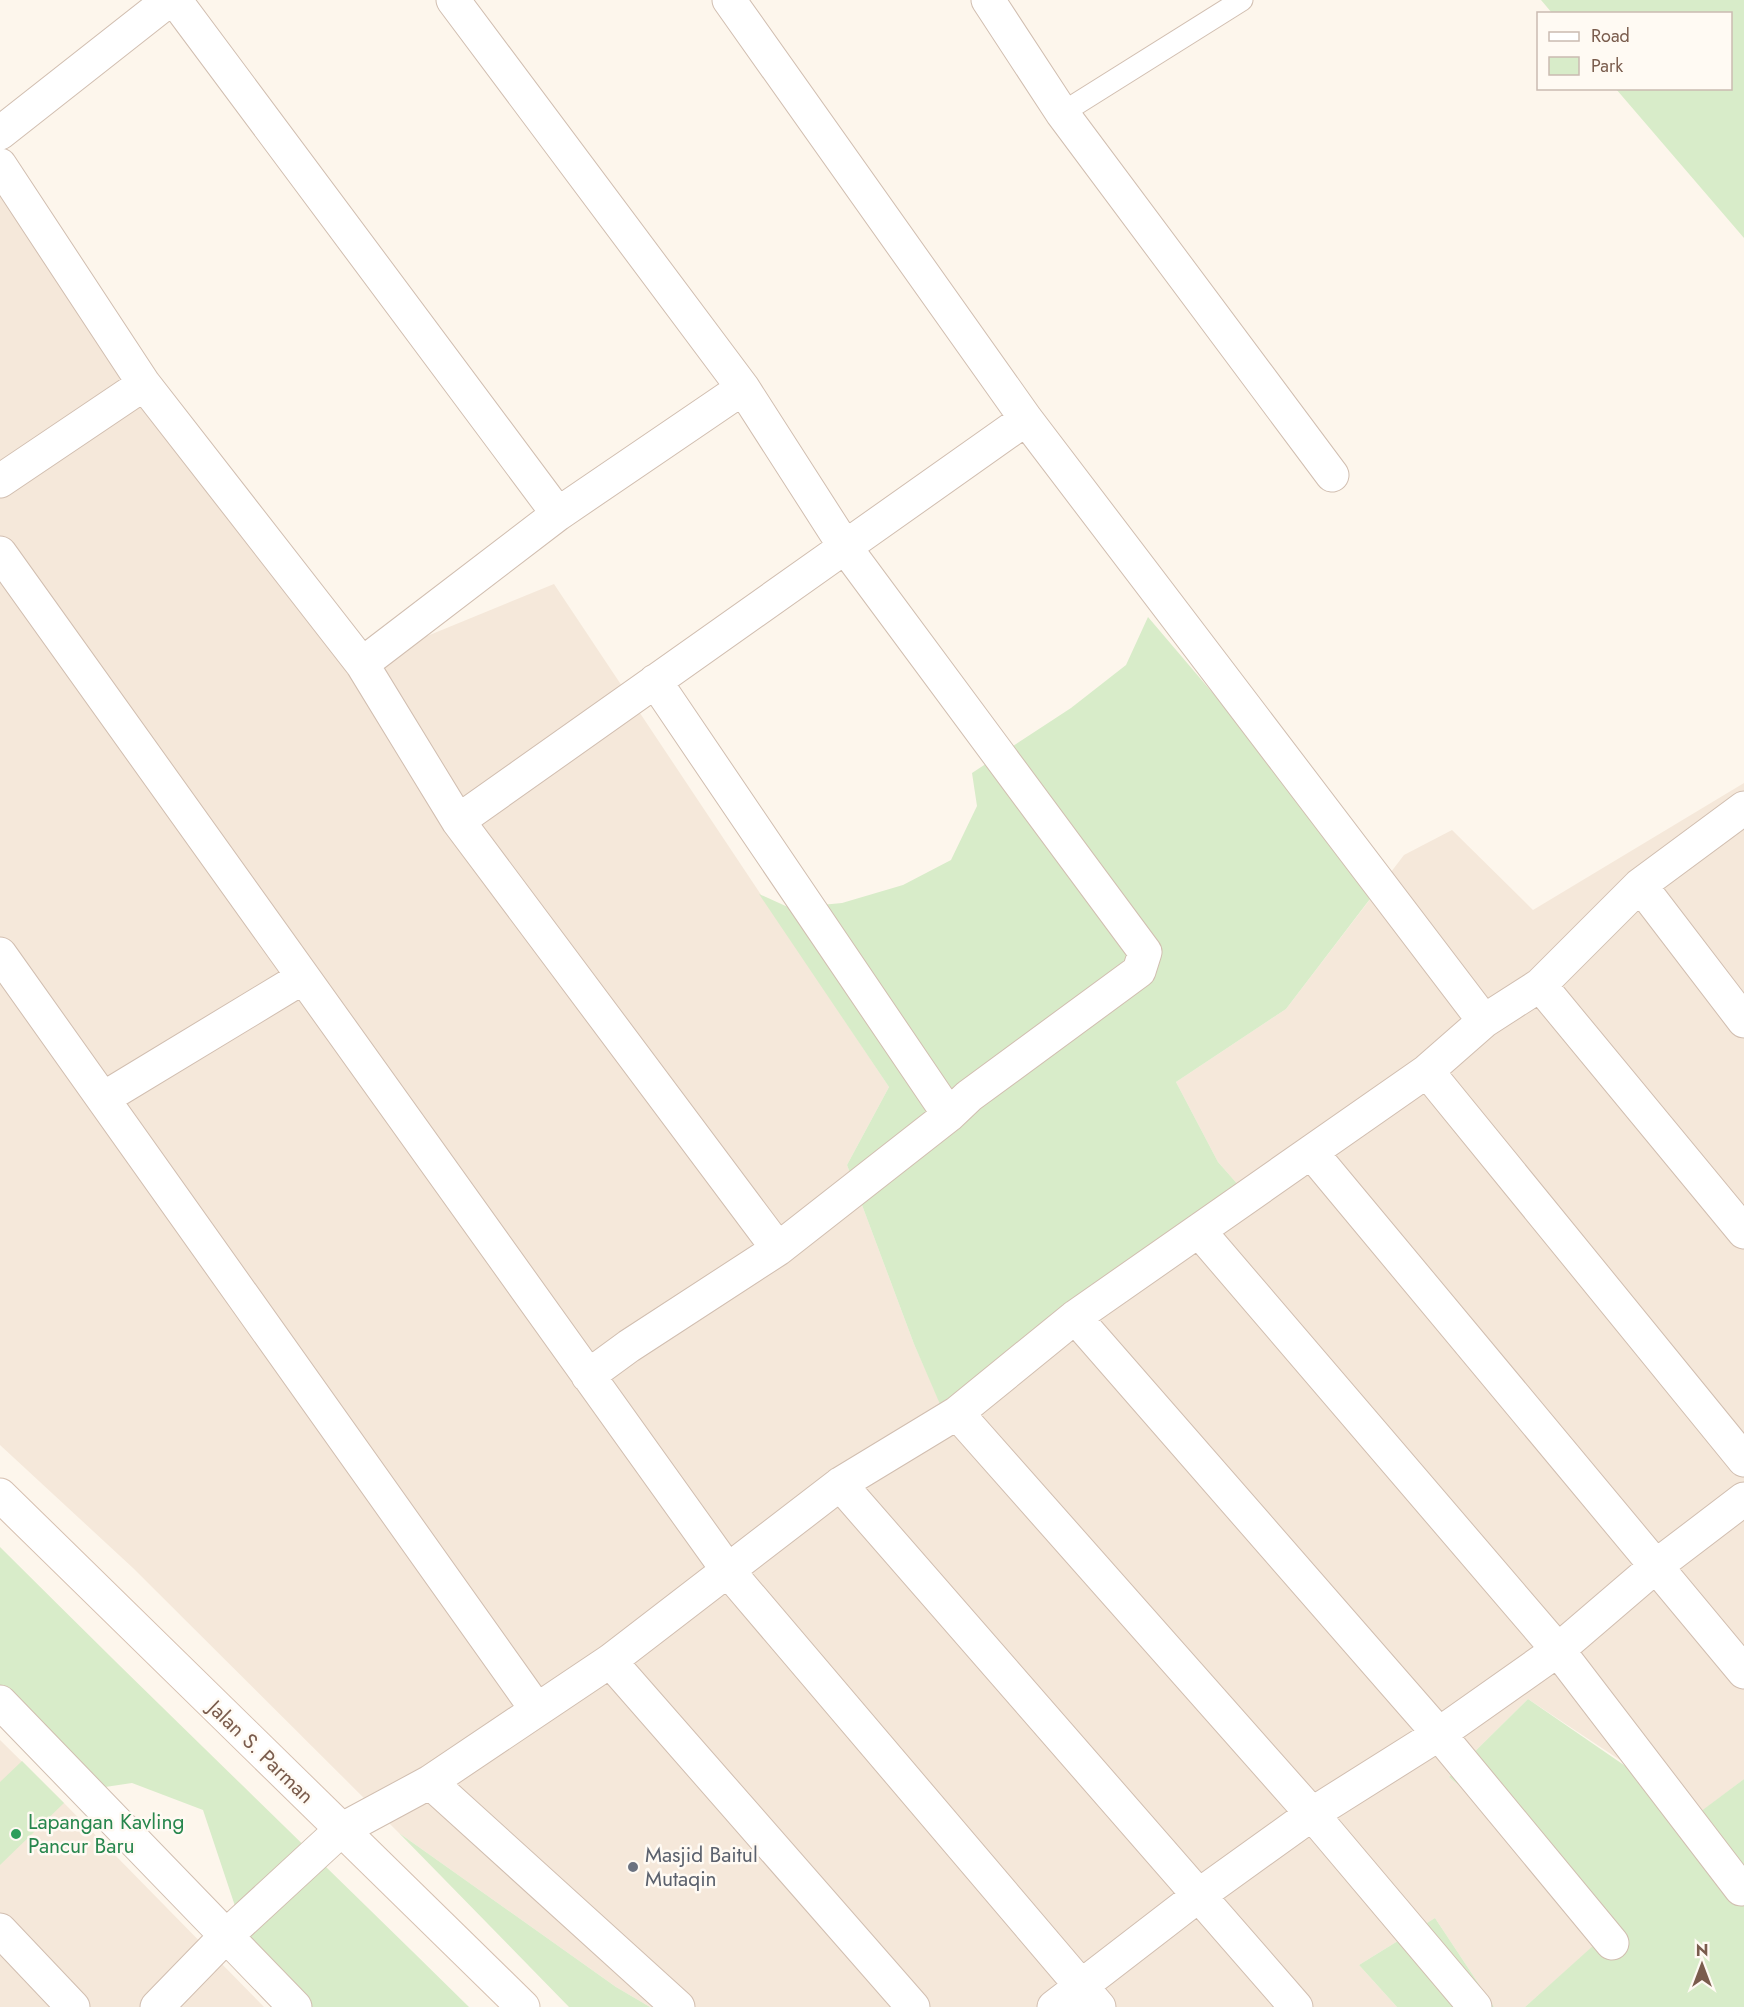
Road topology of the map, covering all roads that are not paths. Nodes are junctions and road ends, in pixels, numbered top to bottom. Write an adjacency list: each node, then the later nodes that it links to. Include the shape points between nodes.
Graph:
1 (169, 0): 8 (street)
2 (175, 0): 15 (street)
3 (453, 0): 11 (street)
4 (729, 0): 12 (street)
5 (988, 0): 7 (street)
6 (1242, 0): 7 (lane)
7 (1062, 113): 13 (street)
8 (0, 133)
9 (0, 165): 10 (street)
10 (144, 384): 14 (street); 18 (street)
11 (742, 388): 15 (street); 16 (street)
12 (1026, 419): 16 (street); 26 (street)
13 (1332, 475)
14 (0, 481)
15 (558, 514): 18 (street)
16 (845, 547): 19 (street); 30 (street, via 1145,952 1139,971 969,1096)
17 (0, 553): 24 (street)
18 (362, 664): 21 (street)
19 (655, 681): 21 (street); 30 (street)
20 (1743, 810): 22 (street)
21 (458, 821): 34 (street)
22 (1640, 885): 25 (street); 27 (street)
23 (0, 954): 29 (street)
24 (302, 978): 29 (street); 36 (street)
25 (1540, 985): 26 (street); 33 (street)
26 (1484, 1021): 28 (street)
27 (1744, 1021)
28 (1427, 1071): 31 (street); 38 (street)
29 (104, 1098): 48 (street)
30 (950, 1115): 34 (street)
31 (1311, 1152): 32 (street); 42 (street)
32 (1199, 1231): 35 (street); 44 (street)
33 (1744, 1232)
34 (778, 1249): 36 (street)
35 (1075, 1317): 37 (street); 49 (street)
36 (588, 1376): 43 (street)
37 (957, 1413): 39 (street); 51 (street)
38 (1744, 1460)
39 (840, 1484): 43 (street); 54 (street)
40 (0, 1495): 52 (street, Jalan S. Parman)
41 (1744, 1499): 42 (street)
42 (1656, 1566): 44 (street); 46 (street)
43 (729, 1572): 45 (street); 58 (street)
44 (1558, 1650): 49 (street); 53 (street)
45 (610, 1661): 48 (street); 64 (street)
46 (1744, 1672)
47 (0, 1702): 56 (street)
48 (537, 1710): 50 (street)
49 (1439, 1734): 51 (street); 57 (street)
50 (430, 1782): 52 (street); 63 (street)
51 (1312, 1814): 54 (street); 67 (street)
52 (341, 1830): 56 (street); 62 (street, Jalan S. Parman)
53 (1741, 1889)
54 (1198, 1896): 58 (street); 66 (street)
55 (0, 1930): 59 (street)
56 (226, 1936): 60 (street); 61 (street)
57 (1612, 1943)
58 (1089, 1996): 65 (street)
59 (73, 2007)
60 (157, 2007)
61 (295, 2007)
62 (523, 2007)
63 (678, 2007)
64 (913, 2007)
65 (1053, 2007)
66 (1296, 2007)
67 (1475, 2007)

